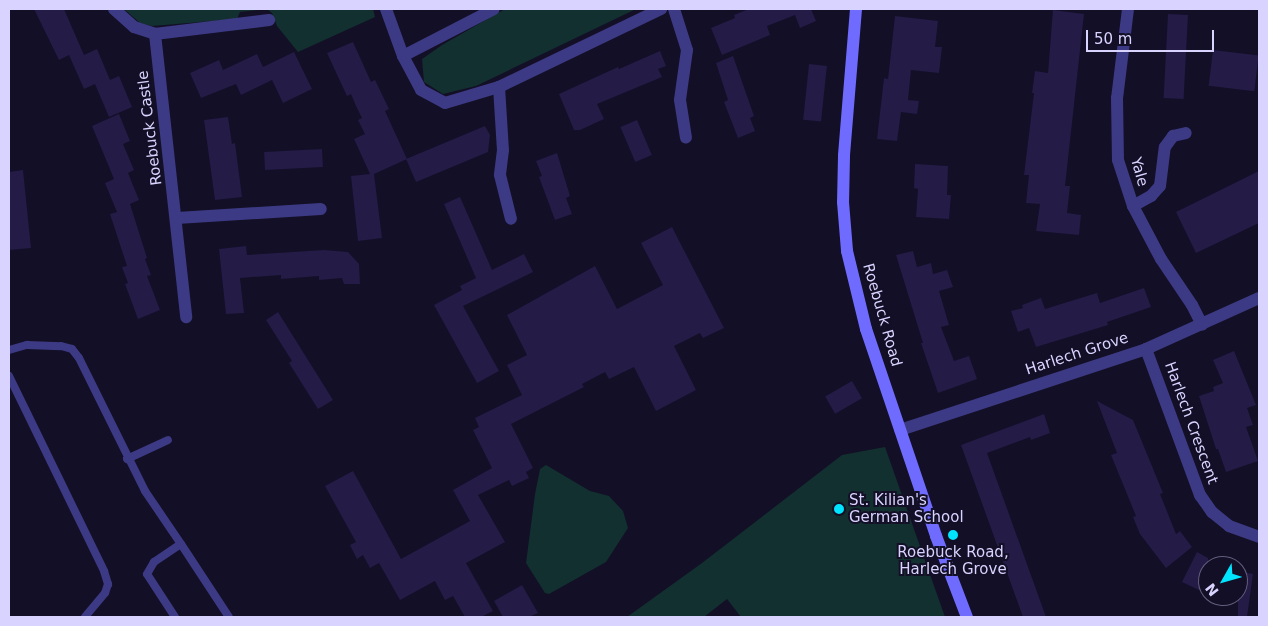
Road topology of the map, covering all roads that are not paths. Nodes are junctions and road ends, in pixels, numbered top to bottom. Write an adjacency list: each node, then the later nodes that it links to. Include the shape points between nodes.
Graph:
1 (114, 9): 9 (street, via 134,27)
2 (386, 9): 10 (street)
3 (494, 9): 10 (street)
4 (661, 9): 11 (street)
5 (674, 9): 13 (street, via 687,50 680,100)
6 (856, 9): 24 (street, Roebuck Road, via 844,156 847,251 866,328)
7 (1128, 9): 14 (street, Yale, via 1117,98 1118,160)
8 (269, 20): 9 (street)
9 (155, 34): 16 (street, Roebuck Castle)
10 (403, 56): 11 (street, via 421,90 445,103)
11 (499, 87): 17 (street, via 503,150 500,175)
12 (1186, 133): 14 (street, via 1173,136 1165,147 1160,186)
13 (686, 138)
14 (1133, 206): 20 (street, Yale)
15 (321, 209): 16 (street)
16 (177, 218): 19 (street, Roebuck Castle)
17 (510, 219)
18 (1259, 298): 20 (street, Harlech Grove)
19 (186, 317)
20 (1202, 325): 21 (street, Harlech Grove)
21 (1146, 349): 24 (street, Harlech Grove); 27 (street, Harlech Crescent, via 1200,495 1212,512 1229,526)
22 (9, 350): 26 (lane, via 27,345 72,349)
23 (9, 376): 29 (lane, via 104,571 108,584)
24 (900, 430): 32 (street, Roebuck Road)
25 (168, 440): 26 (lane)
26 (127, 459): 28 (lane)
27 (1259, 537)
28 (182, 544): 30 (lane, via 154,562 147,574); 31 (lane)
29 (86, 617)
30 (175, 617)
31 (229, 617)
32 (967, 617)

